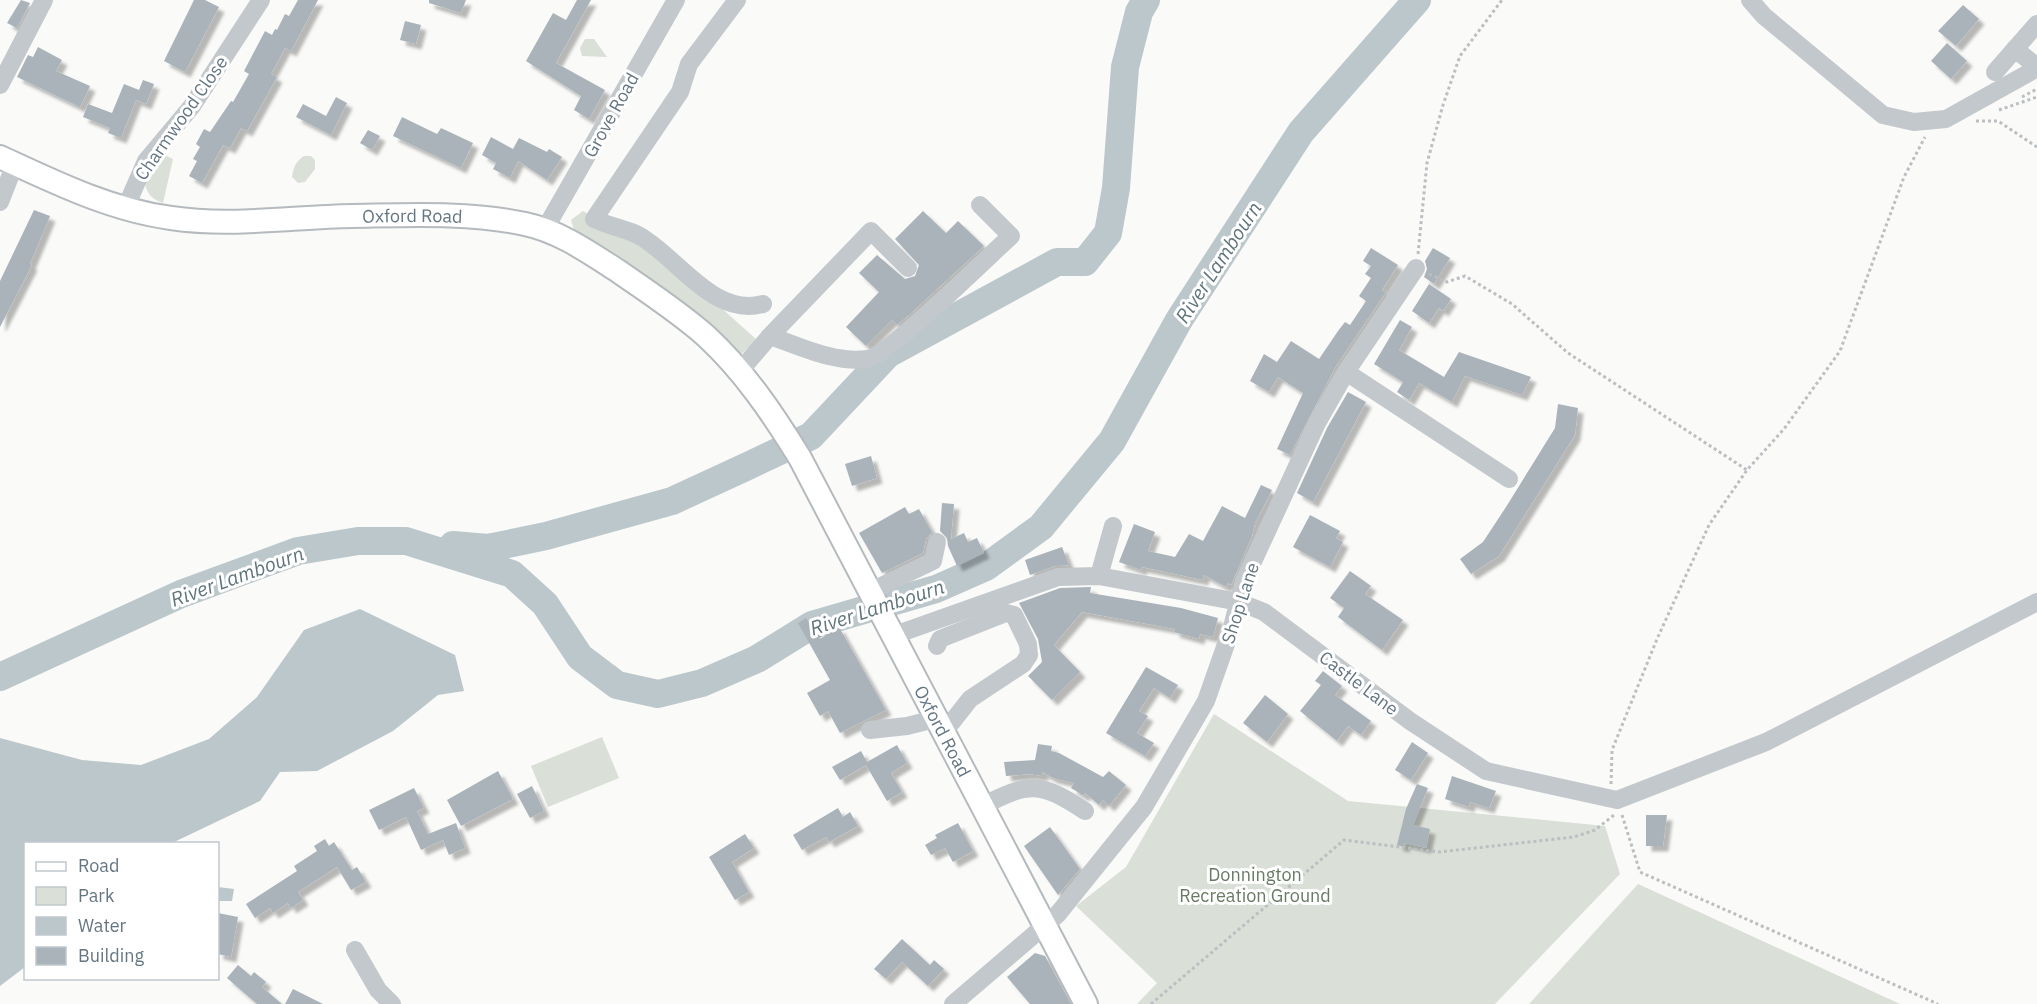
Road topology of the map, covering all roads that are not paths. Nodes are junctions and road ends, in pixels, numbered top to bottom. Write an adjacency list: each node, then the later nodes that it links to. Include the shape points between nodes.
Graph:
1 (44, 0): 10 (street)
2 (261, 0): 14 (street, Charmwood Close, via 192,106 146,161)
3 (676, 0): 15 (street, Grove Road)
4 (737, 0): 18 (street, via 689,64 680,92 594,219 644,238 726,304 747,308)
5 (1750, 0): 8 (street, via 1883,115 1914,122 1946,119)
6 (2037, 24): 7 (street)
7 (2015, 50): 8 (street); 9 (street)
8 (2036, 65)
9 (1995, 72)
10 (0, 85)
11 (7, 161): 12 (street); 14 (main road, Oxford Road)
12 (0, 202)
13 (980, 205): 19 (street, via 1011,236 892,345 869,359 831,356)
14 (125, 208): 15 (main road, Oxford Road, via 194,221 429,215 495,220)
15 (546, 230): 20 (main road, Oxford Road, via 609,266 680,316)
16 (908, 268): 19 (street, via 871,231)
17 (1416, 268): 21 (street, Shop Lane)
18 (764, 304)
19 (770, 336): 20 (street)
20 (740, 372): 28 (main road, Oxford Road, via 800,458)
21 (1346, 372): 22 (street); 26 (street, Shop Lane, via 1312,434 1244,581)
22 (1509, 479)
23 (1113, 526): 25 (street)
24 (937, 542): 28 (street, via 933,561)
25 (1099, 576): 26 (street, Castle Lane); 28 (street, Castle Lane, via 1058,577)
26 (1239, 602): 30 (street, Castle Lane, via 1263,612 1410,721 1486,771 1617,800 1766,742); 36 (street, Shop Lane, via 1206,701 1185,740 1144,807)
27 (2037, 602): 30 (street)
28 (879, 611): 32 (main road, Oxford Road)
29 (2037, 617): 30 (street)
30 (2003, 620)
31 (937, 646): 32 (street, via 940,639 1006,613 1014,615 1028,644 1029,656 1023,664 969,699 952,722)
32 (938, 724): 33 (street); 34 (main road, Oxford Road)
33 (870, 730)
34 (982, 806): 35 (street, via 1014,790 1033,787 1061,795); 36 (main road, Oxford Road)
35 (1086, 811)
36 (1046, 925): 39 (street, Shop Lane); 40 (main road, Oxford Road)
37 (356, 950): 38 (street, via 378,990)
38 (392, 1004)
39 (953, 1004)
40 (1086, 1004)

